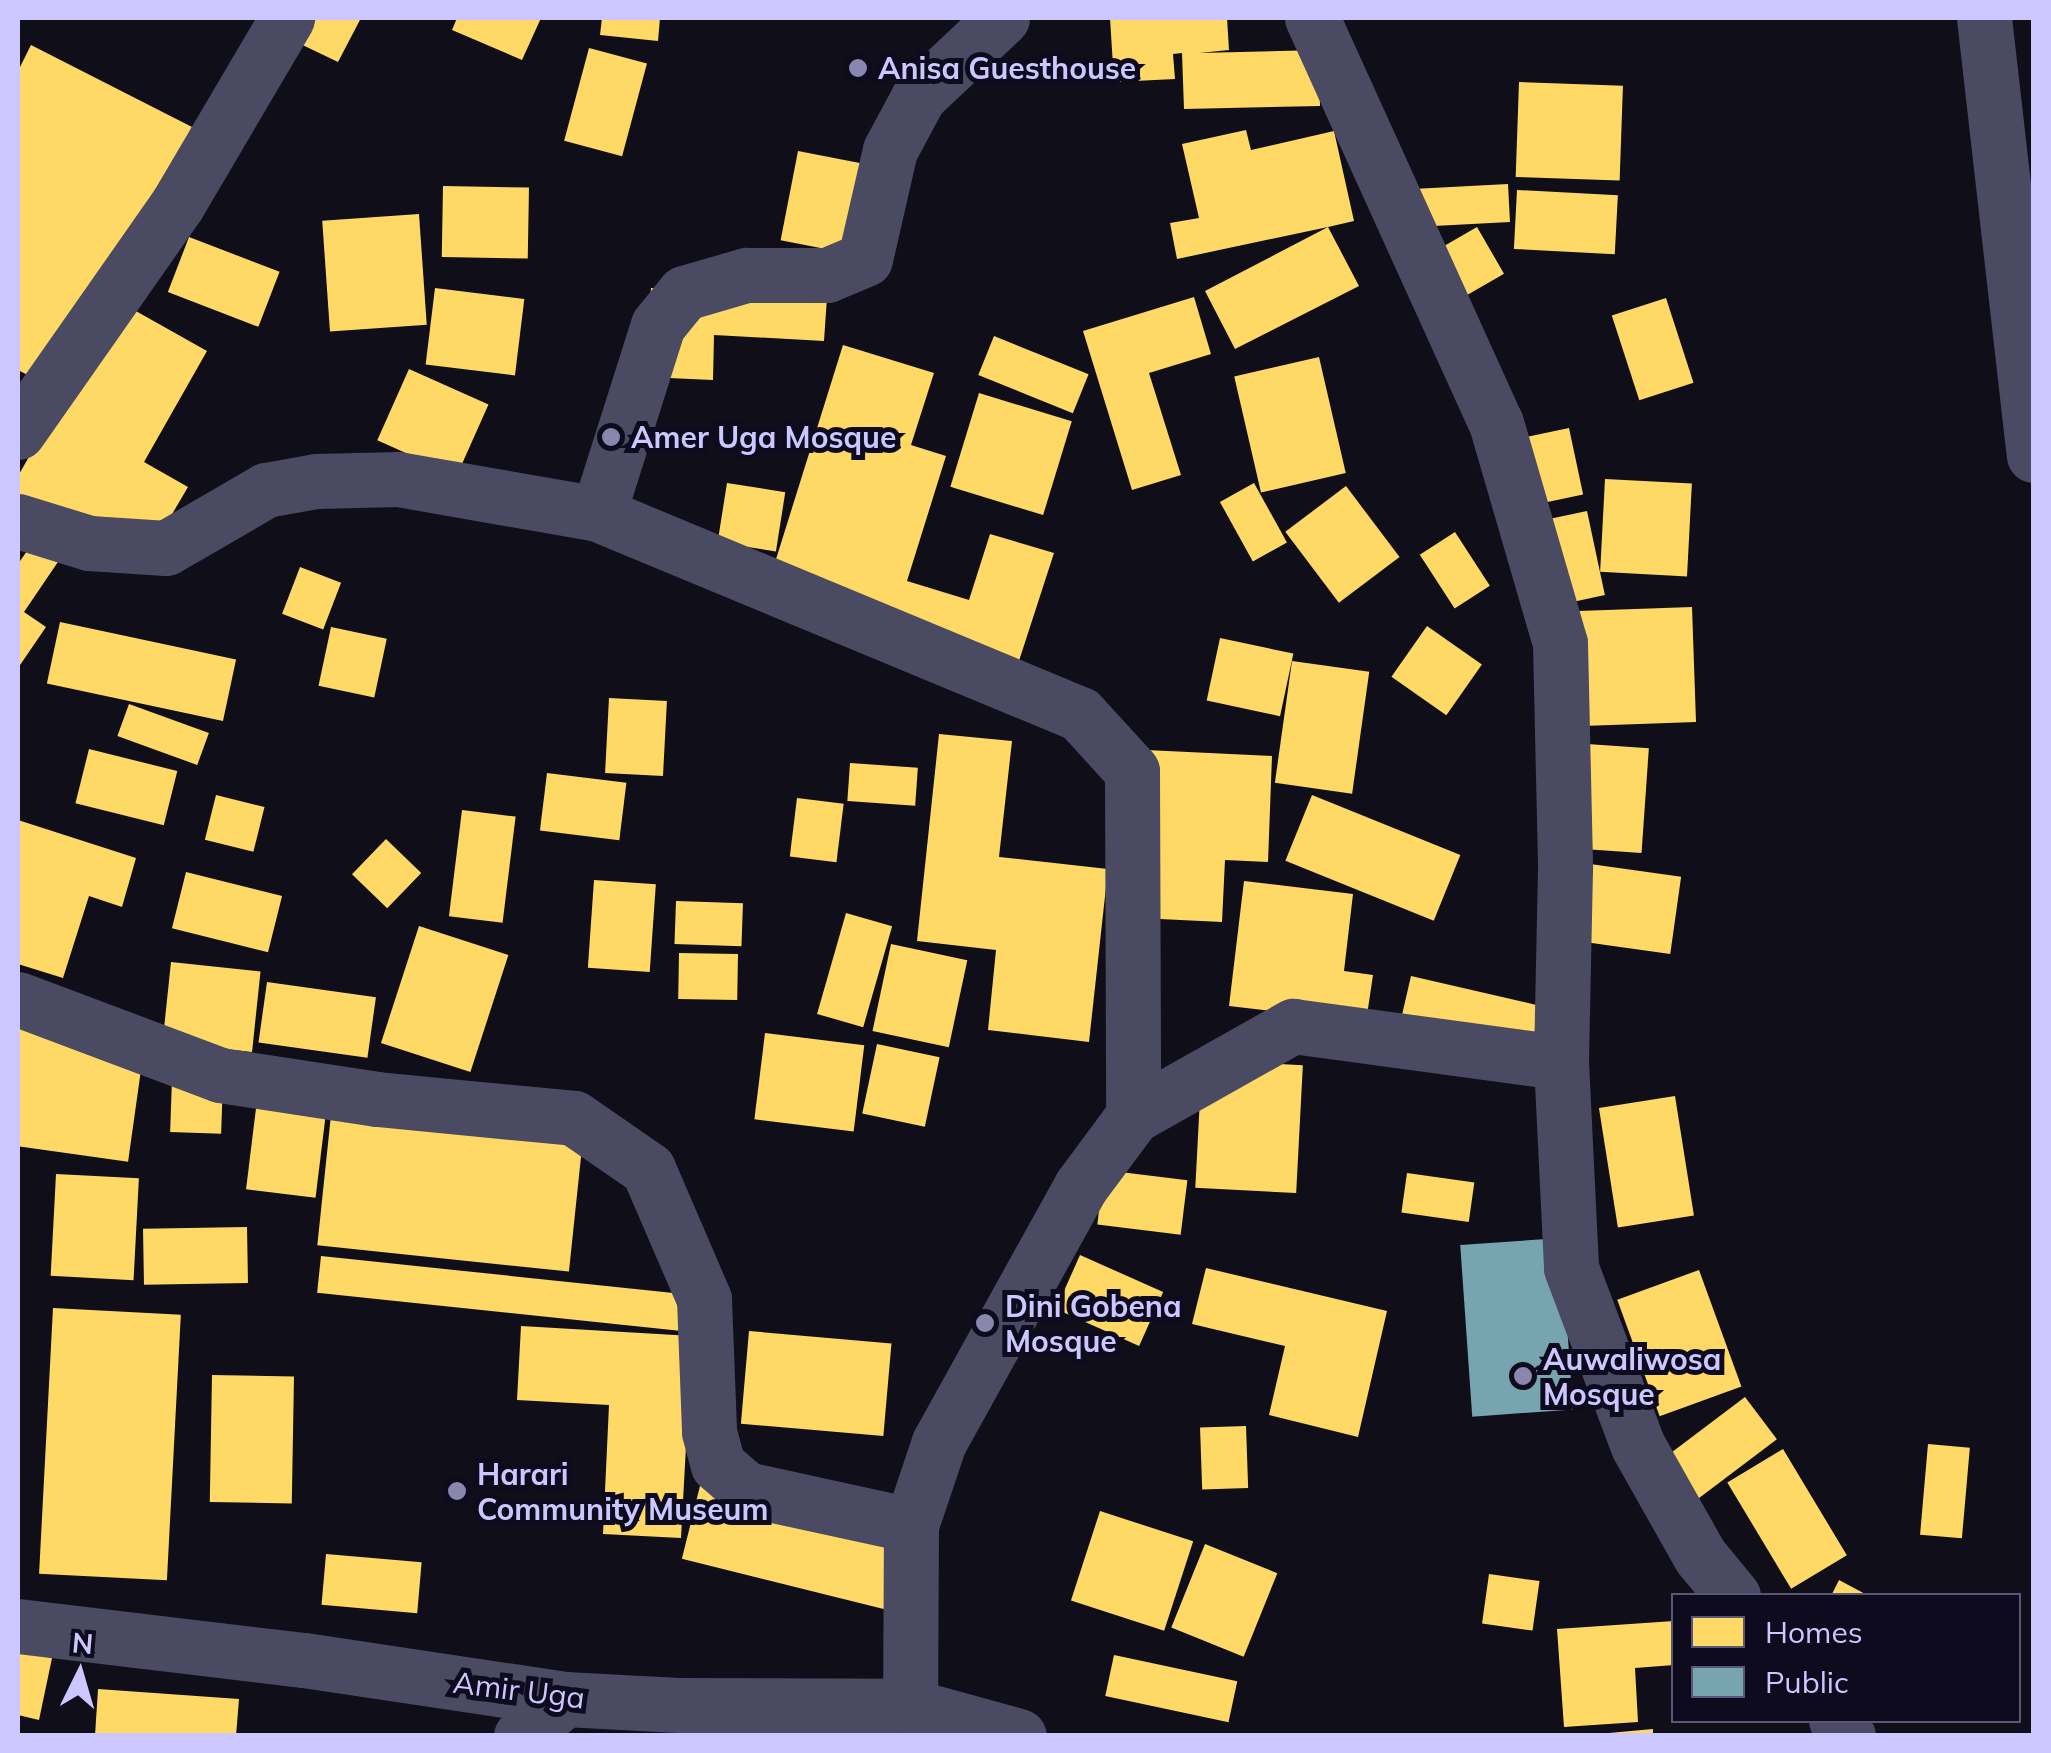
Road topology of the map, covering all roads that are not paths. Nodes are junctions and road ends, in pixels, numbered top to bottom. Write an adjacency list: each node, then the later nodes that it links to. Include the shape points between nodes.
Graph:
1 (287, 18): 5 (street, via 176,205)
2 (1002, 18): 7 (street, via 919,96 890,150 865,259 827,275 746,276 684,293 658,325)
3 (1312, 18): 10 (street, via 1496,422 1560,643)
4 (1984, 18): 6 (street)
5 (18, 432)
6 (2034, 455)
7 (598, 514): 8 (street, via 398,479 266,490 166,548 89,543); 11 (street, via 1080,714 1132,771)
8 (18, 521)
9 (18, 999): 12 (street, via 220,1074 377,1099 574,1118 648,1169 704,1300 710,1432 718,1465 746,1490)
10 (1561, 1062): 11 (street, via 1292,1026); 13 (street, via 1571,1268 1638,1446 1700,1556)
11 (1133, 1116): 12 (street, via 1080,1186 939,1442)
12 (911, 1524): 16 (street)
13 (1730, 1593)
14 (18, 1626): 15 (street, Amir Uga)
15 (565, 1699): 17 (street, Amir Uga); 18 (street)
16 (910, 1706): 17 (street, Amir Uga); 19 (street, Amir Uga)
17 (679, 1720)
18 (521, 1736)
19 (1019, 1736)

